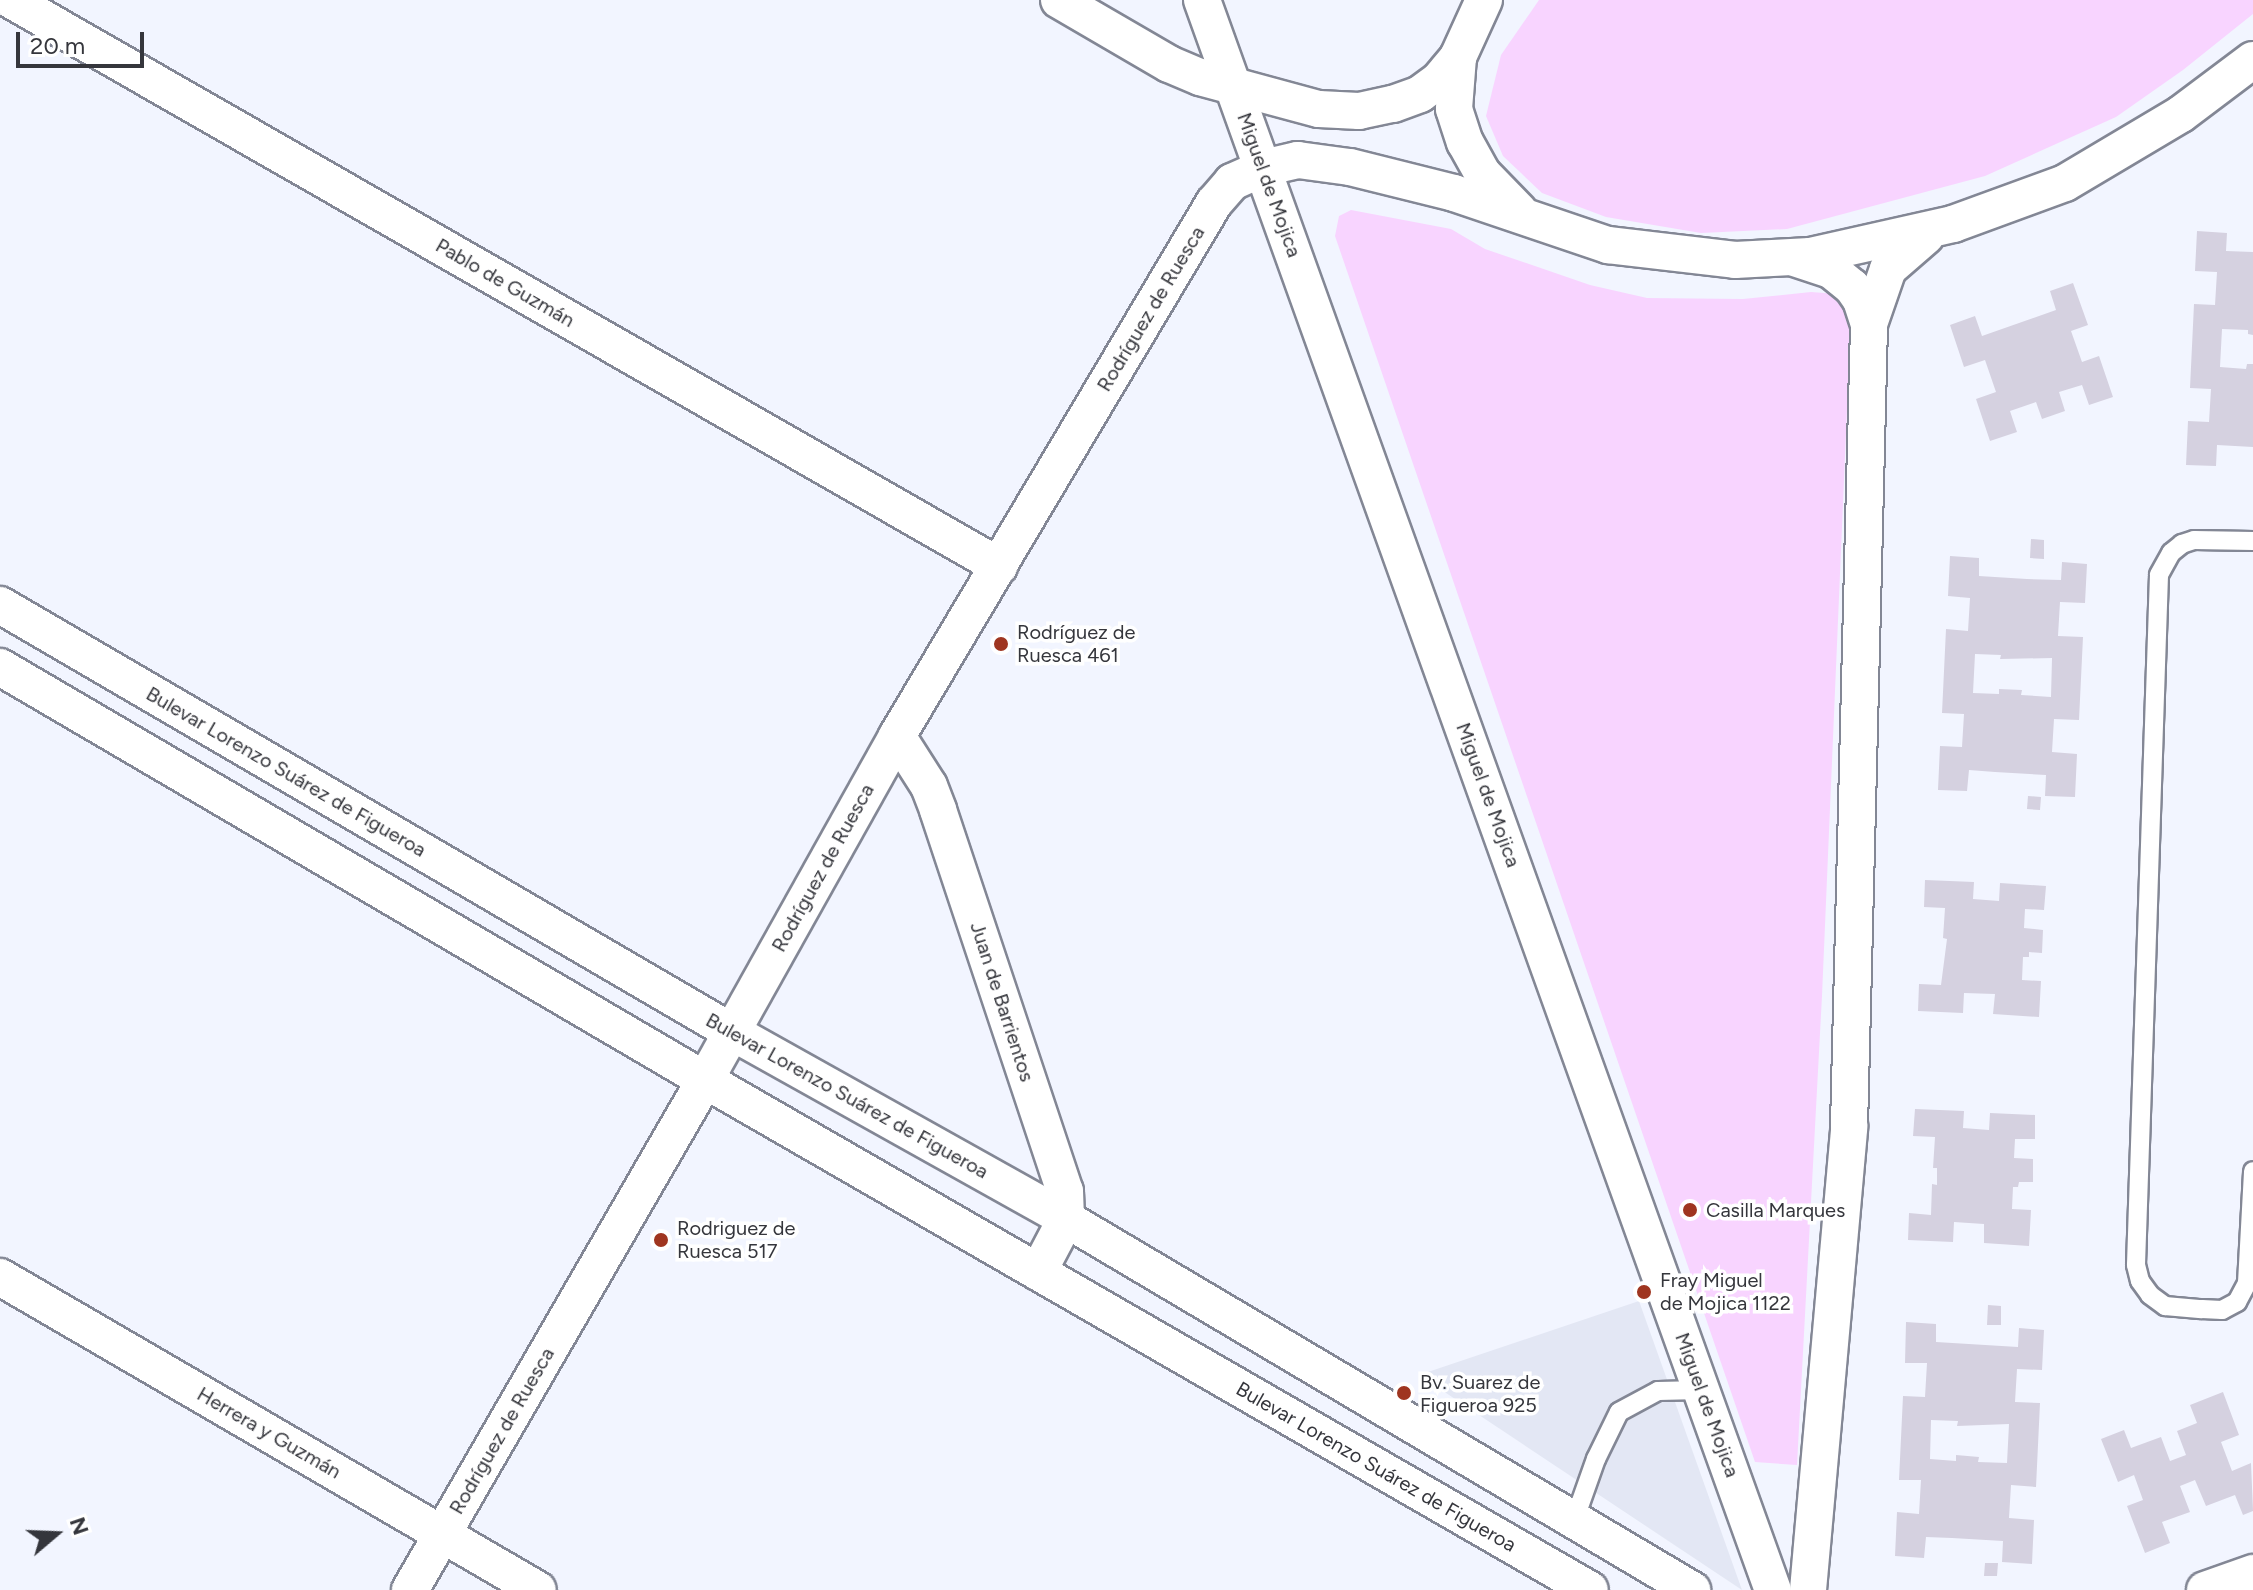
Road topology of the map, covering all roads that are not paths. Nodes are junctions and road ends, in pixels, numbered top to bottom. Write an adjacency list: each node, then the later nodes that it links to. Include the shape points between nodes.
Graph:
1 (11, 0): 14 (street, Pablo de Guzmán)
2 (1059, 0): 7 (street, via 1169,64)
3 (1202, 0): 7 (street, Miguel de Mojica)
4 (1484, 0): 5 (street)
5 (1458, 57): 7 (street, via 1420,94 1359,111 1319,109); 9 (street, via 1454,109 1465,142 1497,191)
6 (2253, 60): 10 (street, Rodríguez de Ruesca, via 2181,114 2065,183)
7 (1233, 87): 8 (street, Miguel de Mojica)
8 (1263, 168): 9 (street, Rodríguez de Ruesca, via 1298,160 1350,167); 14 (street, Rodríguez de Ruesca, via 1232,182 1214,203); 24 (street, Miguel de Mojica)
9 (1526, 218): 11 (street, Rodríguez de Ruesca, via 1608,245 1735,260)
10 (1937, 228): 11 (street, Rodríguez de Ruesca); 12 (street, via 1888,269)
11 (1792, 257): 12 (street, via 1831,270 1852,287)
12 (1869, 324): 33 (street, via 1849,1127)
13 (2253, 541): 20 (lane, via 2182,544 2159,575 2136,1265 2150,1295 2165,1306 2202,1309 2222,1310 2237,1302 2247,1283)
14 (999, 566): 17 (street, Rodríguez de Ruesca)
15 (0, 605): 18 (street, Bulevar Lorenzo Suárez de Figueroa)
16 (0, 667): 19 (street, Bulevar Lorenzo Suárez de Figueroa)
17 (897, 736): 18 (street, Rodríguez de Ruesca); 21 (street, Juan de Barrientos, via 938,810 1065,1191)
18 (732, 1032): 19 (street, Rodríguez de Ruesca); 21 (street, Bulevar Lorenzo Suárez de Figueroa)
19 (705, 1080): 22 (street, Bulevar Lorenzo Suárez de Figueroa); 26 (street, Rodríguez de Ruesca)
20 (2253, 1171)
21 (1066, 1219): 22 (street); 25 (street, Bulevar Lorenzo Suárez de Figueroa)
22 (1038, 1272): 30 (street, Bulevar Lorenzo Suárez de Figueroa)
23 (0, 1277): 26 (street, Herrera y Guzmán)
24 (1701, 1390): 25 (lane, via 1658,1391 1619,1412); 32 (street, Miguel de Mojica)
25 (1574, 1521): 31 (street, Bulevar Lorenzo Suárez de Figueroa)
26 (442, 1534): 28 (street, Rodríguez de Ruesca); 29 (street, Herrera y Guzmán)
27 (2253, 1573): 34 (street)
28 (410, 1590)
29 (538, 1590)
30 (1590, 1590)
31 (1692, 1590)
32 (1773, 1590)
33 (1808, 1590)
34 (2205, 1590)

